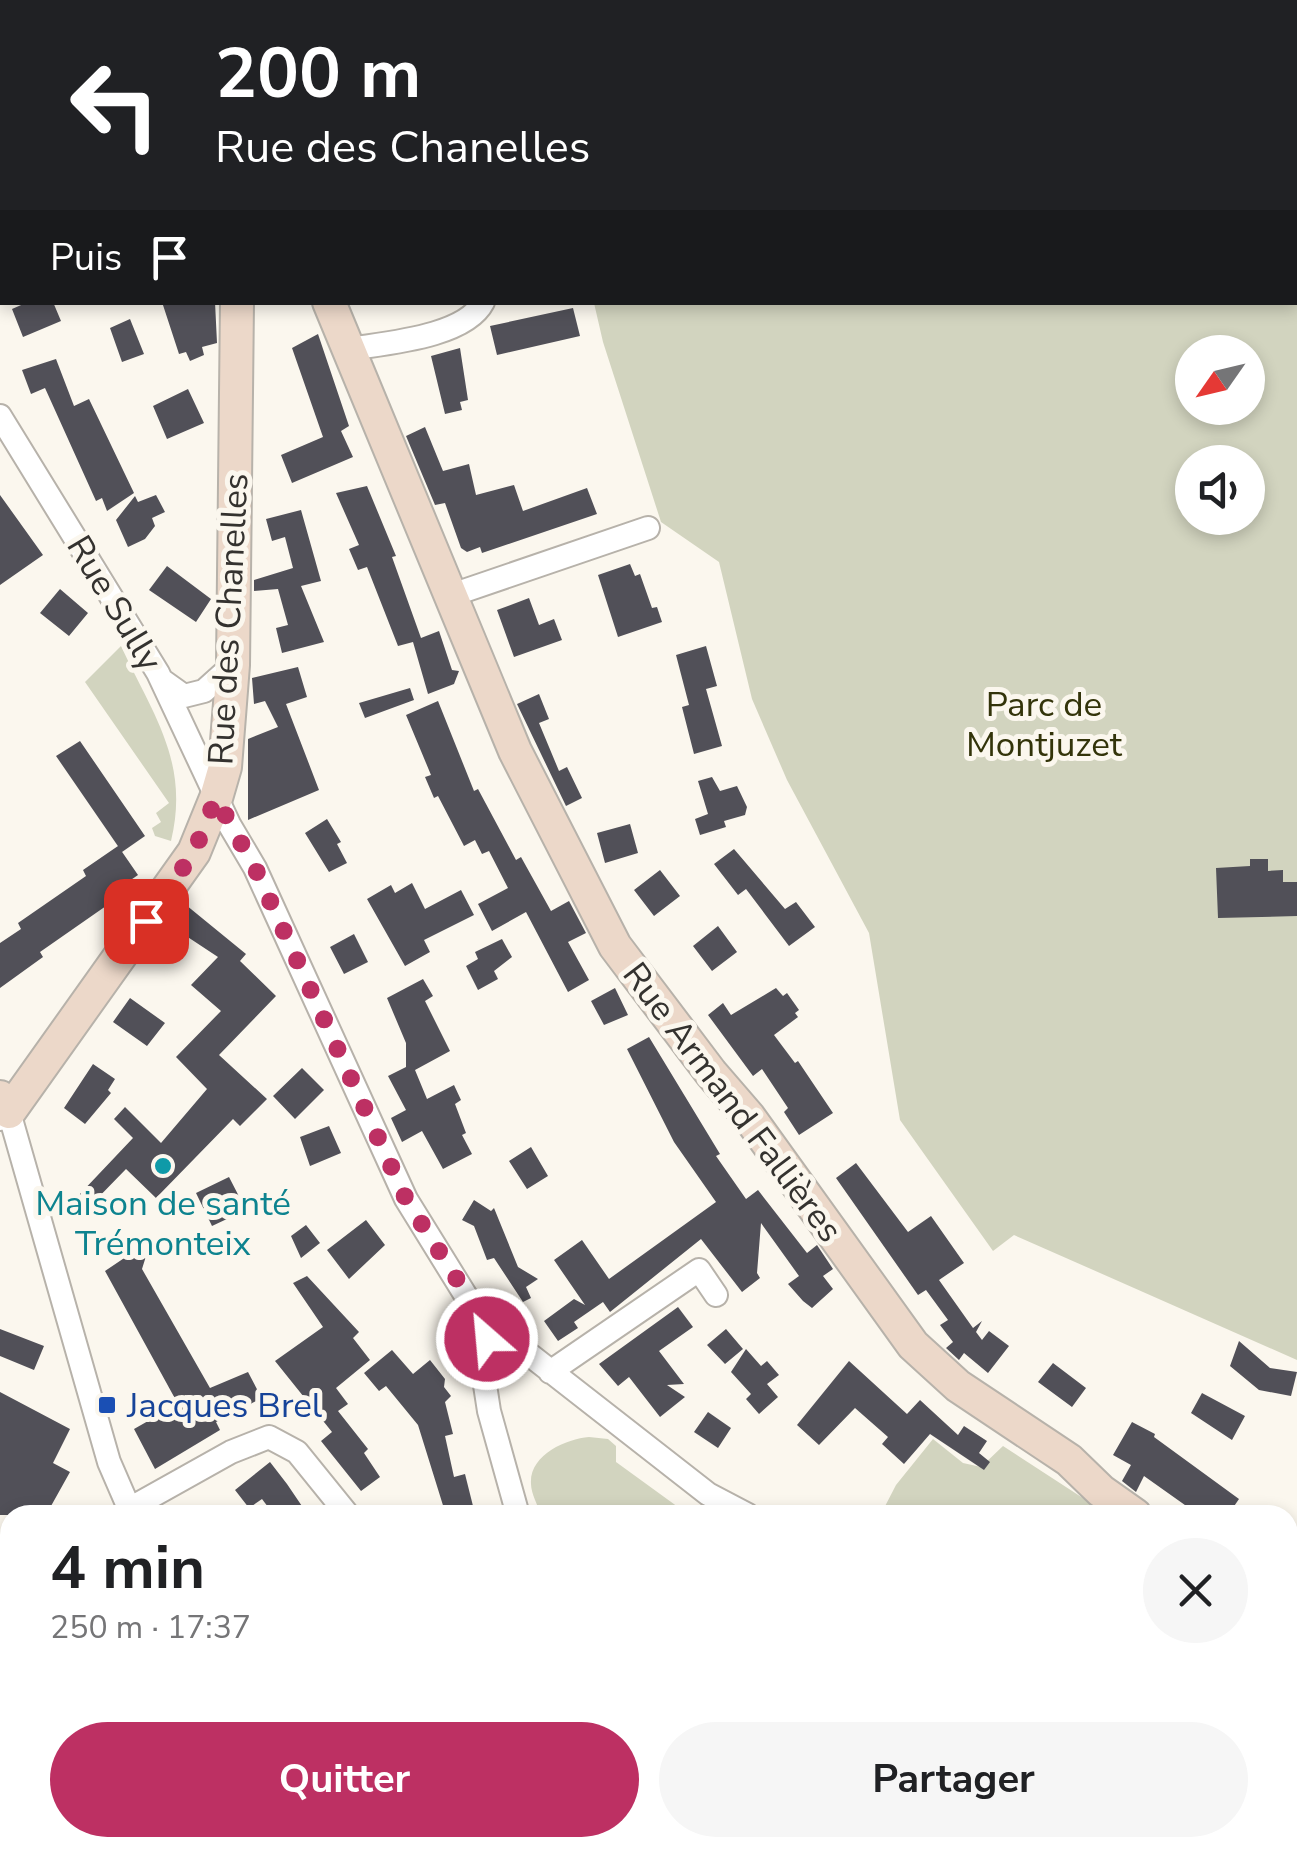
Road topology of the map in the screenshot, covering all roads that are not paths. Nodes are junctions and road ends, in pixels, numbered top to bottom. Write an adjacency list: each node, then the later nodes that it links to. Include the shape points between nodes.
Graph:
1 (237, 305): 8 (street, Rue des Chanelles)
2 (330, 305): 4 (street, Rue Armand Fallières)
3 (481, 305): 4 (street, via 451,329)
4 (350, 349): 7 (street, Rue Armand Fallières)
5 (0, 416): 9 (street, Rue Sully)
6 (648, 528): 7 (street)
7 (449, 596): 20 (street, Rue Armand Fallières, via 523,768 615,946 750,1117 913,1345)
8 (232, 665): 9 (street, via 204,691 184,696); 10 (street, Rue des Chanelles)
9 (163, 682): 10 (street, Rue Sully)
10 (216, 798): 11 (street, Rue des Chanelles, via 185,865); 13 (street, Rue Sully, via 255,868 406,1199)
11 (3, 1109): 15 (street, via 109,1462)
12 (716, 1296): 14 (street, via 699,1270)
13 (489, 1330): 14 (street); 18 (street, via 481,1360)
14 (550, 1372): 19 (street)
15 (128, 1505)
16 (143, 1505): 17 (street, via 231,1452 269,1438 297,1452)
17 (340, 1505)
18 (515, 1505)
19 (711, 1505)
20 (1120, 1505)

